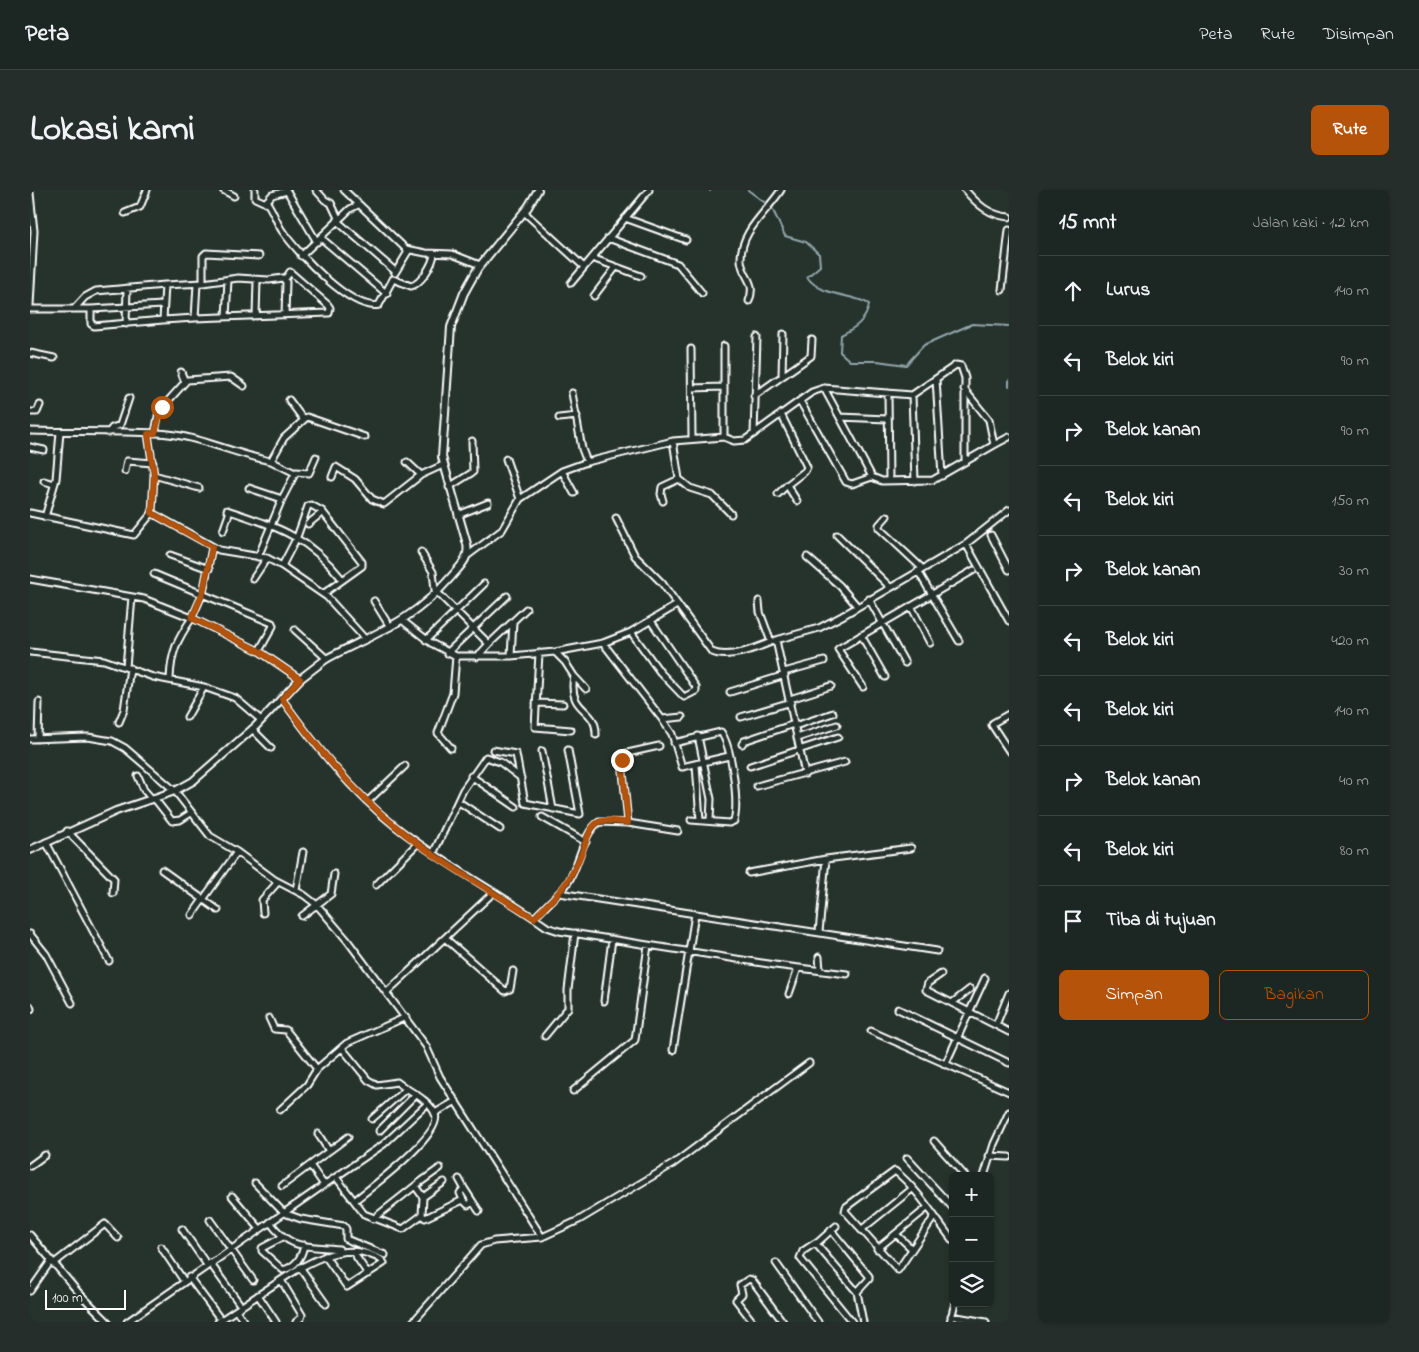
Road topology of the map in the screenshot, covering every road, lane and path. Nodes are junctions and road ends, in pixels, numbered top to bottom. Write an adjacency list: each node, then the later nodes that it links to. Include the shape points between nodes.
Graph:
1 (147, 190): 17 (street, via 140,207)
2 (223, 190): 12 (street)
3 (256, 190): 14 (street, via 255,198)
4 (316, 190): 20 (street, via 331,203)
5 (352, 190): 10 (street)
6 (538, 190): 16 (street)
7 (649, 190): 19 (street)
8 (781, 190): 48 (street, via 749,232 741,256 752,287)
9 (965, 190): 18 (street, via 982,208 992,214)
10 (345, 191): 15 (street)
11 (30, 193): 13 (street)
12 (234, 196)
13 (30, 197): 50 (street, via 34,231)
14 (265, 203): 23 (street, via 270,197 287,191); 28 (street)
15 (358, 205): 20 (street); 25 (street)
16 (524, 212): 30 (street); 31 (street)
17 (125, 213)
18 (1009, 217)
19 (625, 218): 22 (street); 24 (street)
20 (338, 220): 23 (street); 33 (street)
21 (1009, 230): 44 (street)
22 (608, 238): 29 (street); 45 (street, via 678,264)
23 (319, 240): 28 (street); 46 (street)
24 (686, 240)
25 (409, 250): 26 (street); 33 (street)
26 (434, 254): 30 (street, via 452,254); 36 (street, via 431,264 415,285)
27 (259, 256): 39 (street, via 204,254)
28 (301, 256): 46 (street, via 350,297 377,306)
29 (592, 258): 31 (street); 32 (street)
30 (480, 266): 113 (street, via 452,323 442,430)
31 (584, 267): 41 (street)
32 (616, 267): 34 (street); 47 (street)
33 (395, 271): 36 (street)
34 (641, 276)
35 (285, 279): 38 (street); 54 (street); 54 (street, via 290,272 330,308 329,313 319,315)
36 (393, 279): 46 (street)
37 (228, 280): 38 (street); 39 (street); 56 (street)
38 (257, 280): 55 (street)
39 (203, 283): 40 (street)
40 (197, 284): 42 (street); 57 (street)
41 (571, 284)
42 (165, 285): 43 (street); 49 (street)
43 (126, 288): 51 (street); 52 (street, via 96,291)
44 (1002, 290)
45 (702, 293)
46 (387, 294)
47 (594, 296)
48 (749, 300)
49 (163, 305): 51 (street); 58 (street)
50 (30, 307): 52 (street)
51 (126, 307): 53 (street); 59 (street)
52 (74, 309): 53 (street)
53 (91, 309): 59 (street, via 92,325)
54 (285, 315): 55 (street)
55 (256, 316): 56 (street)
56 (226, 317): 57 (street)
57 (195, 318): 58 (street)
58 (163, 320): 59 (street)
59 (126, 324)
60 (783, 334): 68 (street)
61 (757, 336): 79 (street)
62 (812, 340): 68 (street, via 811,356)
63 (724, 346): 72 (street)
64 (691, 348): 73 (street)
65 (30, 353): 66 (street)
66 (54, 358)
67 (181, 372): 70 (street)
68 (782, 376): 79 (street)
69 (936, 379): 75 (street, via 960,365 964,369); 78 (street); 121 (street)
70 (185, 382): 71 (street, via 231,377); 94 (street, via 159,411)
71 (244, 386)
72 (724, 387): 73 (street); 98 (street)
73 (692, 388): 100 (street)
74 (824, 388): 77 (street); 82 (street); 87 (street)
75 (964, 389): 103 (street, via 986,415); 109 (street)
76 (572, 393): 86 (street)
77 (888, 393): 78 (street); 90 (street)
78 (912, 395): 124 (street)
79 (754, 396): 96 (street)
80 (129, 398): 93 (street, via 120,426)
81 (289, 400): 89 (street)
82 (800, 401): 85 (street); 120 (street, via 846,482 852,484)
83 (40, 405): 84 (street, via 37,412)
84 (30, 412)
85 (781, 414): 96 (street); 127 (street, via 807,468)
86 (577, 416): 88 (street); 111 (street)
87 (840, 417): 90 (street); 120 (street)
88 (560, 418)
89 (303, 419): 97 (street, via 313,418); 108 (street, via 284,438)
90 (887, 419): 123 (street)
91 (30, 431): 92 (street)
92 (60, 432): 93 (street); 126 (street)
93 (108, 433): 95 (street)
94 (155, 433): 95 (street); 108 (street, via 205,442 241,455)
95 (148, 434): 112 (street)
96 (754, 434): 98 (street, via 742,440)
97 (365, 437)
98 (724, 437): 100 (street)
99 (1009, 437): 103 (street)
100 (692, 438): 102 (street)
101 (472, 441): 128 (street, via 473,472)
102 (673, 441): 111 (street); 122 (street)
103 (994, 445): 109 (street)
104 (30, 446): 105 (street)
105 (44, 450)
106 (316, 457): 116 (street, via 309,473)
107 (506, 459): 134 (street)
108 (271, 461): 116 (street)
109 (965, 461): 121 (street)
110 (408, 462): 119 (street)
111 (587, 462): 115 (street)
112 (153, 463): 114 (street, via 127,461); 117 (street)
113 (443, 465): 119 (street); 128 (street)
114 (125, 471)
115 (562, 471): 131 (street); 134 (street)
116 (295, 473): 133 (street)
117 (154, 475): 129 (street); 141 (street)
118 (332, 476): 119 (street, via 336,467 356,479 372,500 382,504)
119 (420, 476)
120 (872, 476): 123 (street, via 878,480)
121 (942, 476): 124 (street)
122 (679, 479): 135 (street, via 662,487); 142 (street, via 690,488 712,496)
123 (889, 480): 124 (street)
124 (915, 481)
125 (44, 482): 126 (street)
126 (54, 484): 145 (street)
127 (787, 484): 132 (street); 136 (street)
128 (449, 487): 143 (street)
129 (200, 488)
130 (249, 488): 133 (street)
131 (574, 493)
132 (778, 494)
133 (282, 499): 148 (street)
134 (520, 499): 157 (street, via 502,530)
135 (663, 501)
136 (797, 501)
137 (488, 503): 143 (street)
138 (1009, 510): 153 (street)
139 (30, 512): 145 (street)
140 (323, 512): 147 (street); 152 (street, via 309,505); 169 (street, via 362,562 362,566)
141 (152, 513): 145 (street, via 134,535); 154 (street)
142 (730, 514)
143 (458, 515): 157 (street, via 467,544)
144 (887, 516): 163 (street, via 879,528)
145 (46, 518)
146 (616, 518): 181 (street, via 635,556 662,583)
147 (308, 524)
148 (271, 525): 149 (street, via 228,510); 152 (street); 158 (street)
149 (223, 531)
150 (837, 535): 171 (street)
151 (991, 535): 165 (street)
152 (297, 537): 161 (street); 169 (street, via 326,559)
153 (966, 544): 163 (street); 187 (street)
154 (212, 547): 158 (street); 162 (street)
155 (421, 552): 173 (street, via 432,571)
156 (170, 555): 162 (street)
157 (467, 556): 173 (street)
158 (258, 557): 159 (street)
159 (267, 558): 161 (street); 167 (street)
160 (807, 558): 182 (street, via 840,586)
161 (282, 566): 174 (street)
162 (210, 569): 172 (street)
163 (920, 570): 171 (street); 175 (street)
164 (974, 570): 175 (street)
165 (1009, 570)
166 (154, 574): 172 (street)
167 (253, 578)
168 (30, 579): 177 (street)
169 (342, 579): 174 (street)
170 (484, 584): 186 (street)
171 (890, 587): 178 (street)
172 (203, 592): 188 (street); 206 (street, via 272,623)
173 (437, 592): 186 (street); 189 (street)
174 (322, 594): 199 (street)
175 (931, 594): 183 (street); 202 (street)
176 (506, 596): 194 (street)
177 (132, 597): 188 (street, via 144,598); 217 (street)
178 (868, 600): 182 (street); 193 (street)
179 (374, 601): 195 (street)
180 (759, 601): 201 (street, via 760,612)
181 (677, 605): 190 (street); 201 (street, via 707,647 715,653 732,653)
182 (857, 606): 201 (street, via 819,628)
183 (910, 606): 193 (street); 204 (street)
184 (526, 609): 192 (street)
185 (1009, 609): 187 (street)
186 (456, 610): 194 (street); 200 (street)
187 (1004, 613): 191 (street)
188 (192, 618): 206 (street); 221 (street, via 177,640 171,658)
189 (403, 621): 195 (street); 200 (street)
190 (651, 621): 197 (street); 197 (street, via 696,686 691,695 684,697 675,689)
191 (1009, 621)
192 (513, 622): 205 (street); 212 (street)
193 (882, 623): 198 (street); 216 (street)
194 (473, 627): 205 (street); 209 (street)
195 (390, 628): 199 (street)
196 (294, 630): 213 (street)
197 (631, 632): 203 (street)
198 (861, 635): 220 (street); 225 (street, via 838,649)
199 (366, 640): 213 (street)
200 (426, 640): 209 (street)
201 (774, 641): 218 (street)
202 (959, 641)
203 (603, 643): 208 (street); 238 (street)
204 (930, 643)
205 (489, 644): 214 (street)
206 (259, 651): 222 (street)
207 (30, 652): 217 (street, via 104,660)
208 (556, 652): 210 (street); 219 (street)
209 (447, 653): 211 (street)
210 (539, 653): 212 (street); 231 (street)
211 (456, 656): 214 (street); 255 (street, via 454,688 438,733)
212 (511, 656): 214 (street)
213 (327, 658): 222 (street)
214 (477, 658)
215 (824, 661): 218 (street)
216 (905, 664)
217 (128, 668): 221 (street, via 152,677); 240 (street, via 124,710)
218 (784, 674): 227 (street); 229 (street)
219 (574, 676): 226 (street); 245 (street, via 575,703 591,717)
220 (885, 677)
221 (170, 679): 224 (street)
222 (300, 679): 228 (street)
223 (831, 686): 229 (street)
224 (204, 687): 235 (street); 239 (street, via 235,698)
225 (863, 687)
226 (586, 689)
227 (730, 692)
228 (282, 699): 239 (street); 274 (street, via 314,744)
229 (791, 700): 237 (street); 241 (street)
230 (39, 702): 250 (street)
231 (536, 703): 232 (street); 244 (street, via 536,729)
232 (563, 704)
233 (833, 713): 241 (street)
234 (1009, 714): 260 (street, via 992,725)
235 (187, 717)
236 (682, 717): 238 (street)
237 (741, 717)
238 (662, 719): 251 (street)
239 (261, 720): 243 (street)
240 (119, 722)
241 (794, 725): 248 (street); 252 (street)
242 (837, 725): 248 (street)
243 (252, 729): 254 (street); 272 (street, via 193,781)
244 (571, 730)
245 (596, 735)
246 (698, 736): 251 (street); 261 (street, via 722,732); 263 (street)
247 (838, 737): 258 (street)
248 (797, 738): 258 (street)
249 (30, 739): 250 (street)
250 (38, 739): 272 (street, via 88,737 112,741 136,755)
251 (674, 743): 264 (street, via 681,767)
252 (742, 744)
253 (659, 746): 283 (street, via 627,752 623,757)
254 (271, 748)
255 (451, 748)
256 (493, 750): 270 (street, via 516,754)
257 (568, 750): 277 (street, via 580,814)
258 (801, 750): 266 (street); 267 (street)
259 (542, 751): 277 (street)
260 (1009, 751)
261 (729, 756): 263 (street); 282 (street, via 736,793 735,818 729,823)
262 (845, 762): 267 (street)
263 (703, 763): 264 (street); 282 (street, via 711,799)
264 (696, 765): 281 (street)
265 (405, 766): 274 (street)
266 (750, 766)
267 (805, 774): 271 (street)
268 (138, 776): 273 (street, via 144,790)
269 (471, 776): 270 (street, via 486,757 500,762); 275 (street); 276 (street)
270 (521, 778): 277 (street, via 525,803)
271 (757, 786)
272 (175, 791): 273 (street); 278 (street)
273 (153, 799): 278 (street, via 172,821); 285 (street)
274 (368, 801): 289 (street)
275 (459, 802): 284 (street); 294 (street)
276 (516, 807)
277 (553, 809)
278 (191, 813): 292 (street, via 210,836)
279 (542, 817): 288 (street)
280 (691, 820): 281 (street)
281 (700, 820): 282 (street)
282 (710, 820)
283 (628, 823): 286 (street); 288 (street, via 599,822)
284 (500, 828)
285 (67, 831): 287 (street); 302 (street, via 114,879)
286 (678, 831)
287 (46, 842): 291 (street); 322 (street)
288 (586, 842): 304 (street, via 572,876)
289 (418, 843): 294 (street); 300 (street)
290 (911, 848): 295 (street)
291 (30, 850)
292 (237, 852): 299 (street); 305 (street)
293 (302, 852): 301 (street)
294 (433, 854): 303 (street)
295 (826, 859): 297 (street); 313 (street)
296 (162, 870): 305 (street)
297 (749, 873)
298 (334, 874): 306 (street, via 331,894)
299 (278, 882): 301 (street); 308 (street, via 262,900)
300 (376, 885)
301 (296, 890): 306 (street)
302 (113, 892)
303 (494, 892): 312 (street); 316 (street)
304 (560, 893): 309 (street); 312 (street)
305 (203, 899): 307 (street); 310 (street)
306 (316, 905): 311 (street); 330 (street)
307 (218, 910)
308 (263, 913)
309 (695, 914): 313 (street); 319 (street)
310 (192, 915)
311 (302, 916)
312 (534, 918): 314 (street, via 552,929)
313 (819, 932): 320 (street)
314 (575, 933): 317 (street); 343 (street, via 568,1008)
315 (31, 937): 335 (street, via 46,954)
316 (446, 939): 325 (street, via 505,991 510,989); 330 (street)
317 (612, 939): 318 (street); 333 (street)
318 (648, 945): 319 (street); 352 (street, via 635,1040)
319 (688, 951): 323 (street); 346 (street)
320 (937, 951)
321 (819, 958): 324 (street)
322 (109, 961)
323 (798, 968): 324 (street); 332 (street)
324 (820, 970): 326 (street)
325 (513, 972)
326 (848, 974)
327 (941, 974): 334 (street, via 928,983 926,990)
328 (985, 978): 337 (street)
329 (970, 989): 334 (street)
330 (387, 992): 338 (street)
331 (1009, 993): 340 (street)
332 (789, 994)
333 (604, 1001)
334 (952, 1003): 337 (street)
335 (72, 1004)
336 (898, 1009): 344 (street)
337 (969, 1012): 340 (street); 344 (street)
338 (406, 1017): 345 (street, via 354,1038); 355 (street)
339 (268, 1018): 350 (street, via 274,1029 283,1028 289,1033)
340 (996, 1025): 342 (street)
341 (871, 1031): 349 (street)
342 (1009, 1032)
343 (545, 1036)
344 (957, 1038): 348 (street); 349 (street)
345 (342, 1048): 350 (street); 351 (street, via 368,1080 377,1085 397,1082)
346 (673, 1050)
347 (809, 1063): 408 (street, via 673,1164 579,1220)
348 (1009, 1063)
349 (945, 1064): 353 (street)
350 (317, 1069): 357 (street, via 307,1085)
351 (406, 1089): 354 (street); 360 (street)
352 (573, 1091)
353 (1009, 1092)
354 (416, 1094): 356 (street); 363 (street)
355 (456, 1101): 359 (street); 408 (street)
356 (427, 1104): 359 (street); 377 (street, via 384,1144)
357 (280, 1110)
358 (1009, 1112): 361 (street)
359 (435, 1113): 389 (street, via 434,1126 428,1135 401,1164)
360 (372, 1119)
361 (1002, 1125): 362 (street); 369 (street)
362 (1009, 1126)
363 (379, 1131)
364 (318, 1134): 367 (street)
365 (348, 1137): 367 (street)
366 (934, 1141): 375 (street)
367 (329, 1151): 372 (street)
368 (45, 1155): 373 (street)
369 (989, 1156): 370 (street); 376 (street)
370 (1009, 1157)
371 (907, 1158): 391 (street)
372 (310, 1165): 381 (street); 382 (street)
373 (30, 1166)
374 (440, 1168): 383 (street)
375 (961, 1172)
376 (985, 1172)
377 (336, 1177): 381 (street); 389 (street)
378 (459, 1179): 384 (street)
379 (255, 1182): 394 (street)
380 (444, 1182): 387 (street)
381 (324, 1185): 394 (street)
382 (282, 1186)
383 (415, 1186): 387 (street); 397 (street)
384 (464, 1188): 388 (street, via 460,1194); 390 (street)
385 (912, 1189): 392 (street); 404 (street); 404 (street, via 893,1171 846,1207 846,1213)
386 (232, 1196): 402 (street)
387 (424, 1198): 395 (street)
388 (462, 1200): 390 (street, via 468,1205); 395 (street, via 425,1218)
389 (354, 1201): 397 (street, via 364,1214)
390 (473, 1202): 393 (street)
391 (949, 1204)
392 (927, 1208): 396 (street); 405 (street)
393 (479, 1211)
394 (284, 1213): 399 (street); 421 (street, via 344,1226 346,1239)
395 (422, 1215): 397 (street, via 403,1229)
396 (934, 1217): 407 (street); 418 (street)
397 (374, 1219)
398 (210, 1220): 415 (street)
399 (270, 1222): 402 (street); 410 (street)
400 (836, 1226): 403 (street)
401 (182, 1229): 425 (street)
402 (260, 1229): 415 (street)
403 (831, 1230): 411 (street); 432 (street, via 869,1276)
404 (861, 1230): 417 (street)
405 (896, 1234): 417 (street); 418 (street)
406 (30, 1235): 423 (street)
407 (949, 1236)
408 (542, 1237): 445 (street, via 494,1240 481,1245)
409 (118, 1238): 423 (street, via 105,1224)
410 (281, 1238): 412 (street); 420 (street, via 262,1251 282,1270 296,1263)
411 (816, 1243): 432 (street); 449 (street, via 803,1251 800,1258)
412 (292, 1244): 413 (street); 420 (street)
413 (304, 1245): 416 (street); 420 (street)
414 (161, 1247): 428 (street)
415 (231, 1249): 425 (street); 429 (street)
416 (339, 1249)
417 (878, 1249): 418 (street, via 898,1270)
418 (912, 1249)
419 (353, 1252): 422 (street); 427 (street); 427 (street, via 360,1251 383,1261 383,1265)
420 (302, 1255)
421 (385, 1255)
422 (325, 1256): 426 (street); 427 (street, via 347,1288)
423 (52, 1263): 431 (street); 440 (street)
424 (776, 1263): 448 (street)
425 (209, 1264): 428 (street); 434 (street)
426 (300, 1267): 430 (street); 435 (street)
427 (368, 1274)
428 (186, 1279): 438 (street); 441 (street)
429 (253, 1280)
430 (281, 1280): 433 (street); 444 (street, via 302,1314)
431 (30, 1291)
432 (857, 1292): 450 (street)
433 (258, 1296): 437 (street); 443 (street)
434 (239, 1303)
435 (326, 1304)
436 (954, 1307): 439 (street)
437 (236, 1310): 438 (street); 442 (street)
438 (218, 1319)
439 (950, 1319): 451 (street)
440 (108, 1322)
441 (126, 1322)
442 (244, 1322)
443 (276, 1322)
444 (296, 1322)
445 (413, 1322)
446 (753, 1322): 447 (street, via 736,1300 742,1294 740,1285 749,1279)
447 (783, 1322)
448 (818, 1322)
449 (852, 1322)
450 (863, 1322)
451 (986, 1322)

